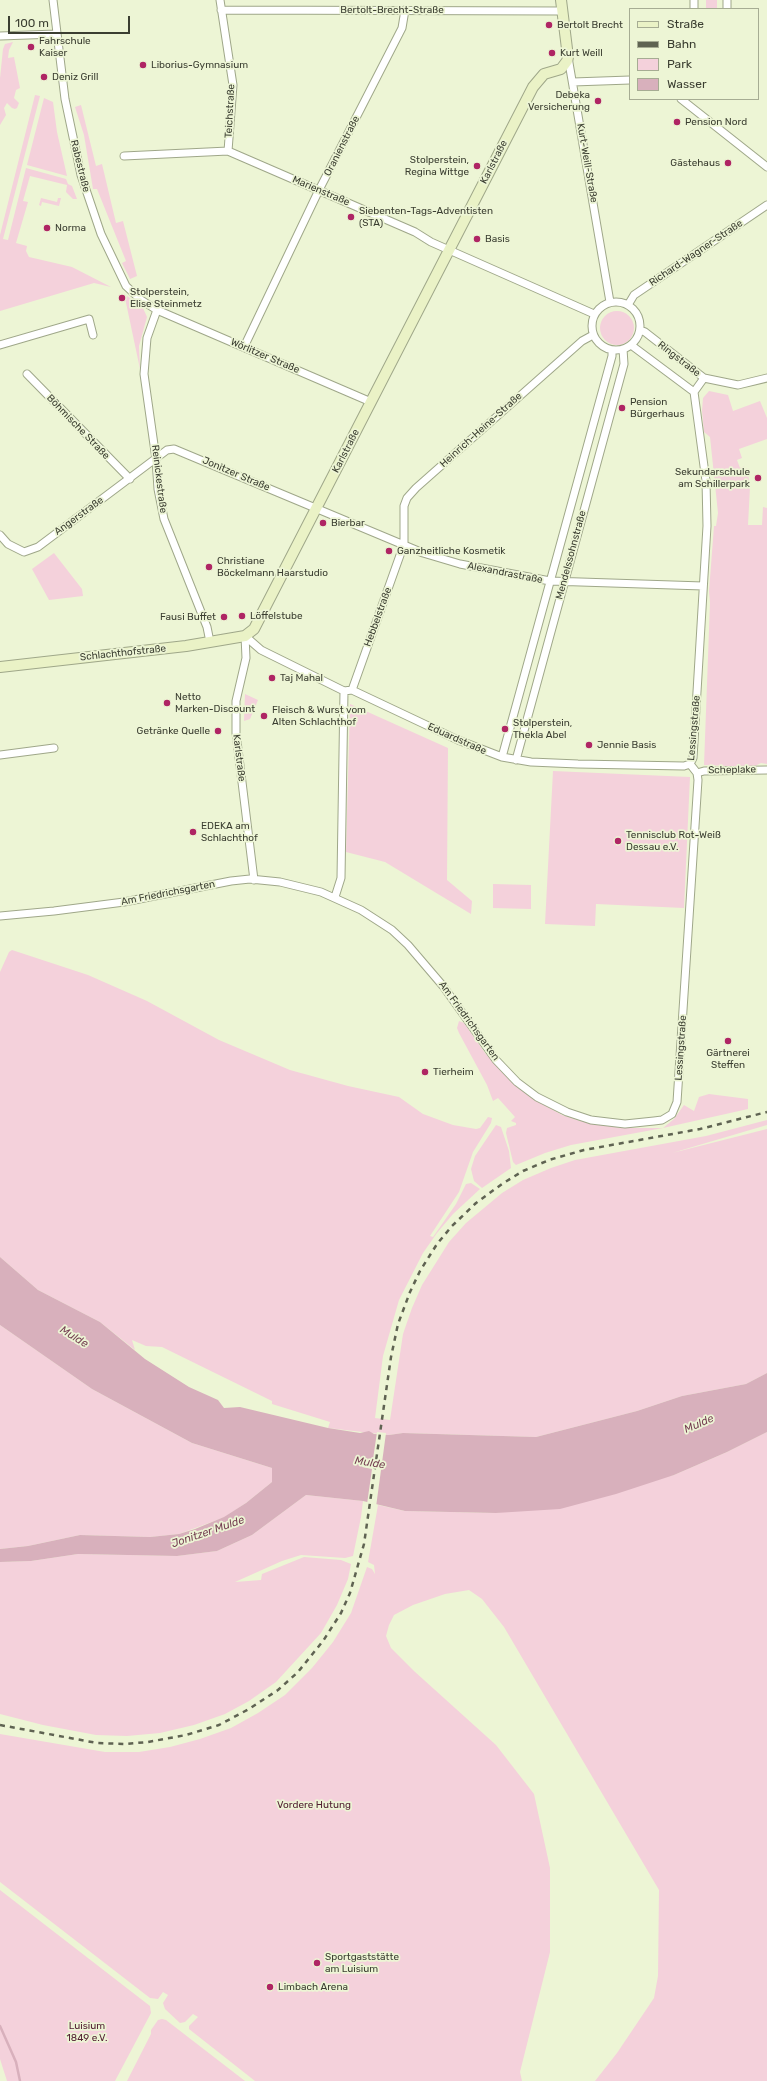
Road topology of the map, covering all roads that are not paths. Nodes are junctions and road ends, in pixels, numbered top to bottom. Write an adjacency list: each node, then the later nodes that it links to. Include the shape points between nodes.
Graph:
1 (53, 0): 7 (street, Rabestraße)
2 (220, 0): 4 (street, Teichstraße)
3 (561, 0): 6 (main road, Kurt-Weill-Straße)
4 (222, 10): 5 (street, Bertolt-Brecht-Straße); 13 (street, Teichstraße, via 233,85)
5 (405, 10): 6 (street, Bertolt-Brecht-Straße); 16 (street, Oranienstraße, via 402,28)
6 (562, 11): 9 (main road, Kurt-Weill-Straße)
7 (56, 34): 8 (street); 21 (street, Rabestraße, via 66,107 88,200 114,265 126,286)
8 (0, 36)
9 (568, 57): 11 (street, Kurt-Weill-Straße); 18 (main road, Karlstraße, via 562,68 544,74 533,87)
10 (629, 80): 11 (street)
11 (573, 82): 19 (street, Kurt-Weill-Straße)
12 (682, 100): 15 (street)
13 (228, 151): 14 (street, Marienstraße); 16 (street, Marienstraße)
14 (124, 156)
15 (767, 167)
16 (319, 190): 18 (street, Marienstraße); 28 (street, Oranienstraße)
17 (767, 205): 20 (street, Richard-Wagner-Straße, via 634,295)
18 (449, 249): 22 (street, Marienstraße); 35 (main road, Karlstraße)
19 (610, 302): 20 (street); 22 (street)
20 (628, 305): 23 (street, via 638,316)
21 (157, 310): 28 (street, Wörlitzer Straße); 36 (street, Reinickestraße, via 147,338 144,374)
22 (594, 314): 25 (street, via 591,324)
23 (640, 330): 27 (street); 32 (street, Ringstraße)
24 (93, 335): 26 (street, via 89,319)
25 (593, 335): 30 (street, via 600,345); 40 (street, Heinrich-Heine-Straße, via 582,341 412,492 404,503)
26 (0, 345)
27 (631, 345): 29 (street); 34 (street, Ringstraße)
28 (244, 346): 35 (street, Wörlitzer Straße)
29 (623, 349): 30 (street); 42 (street, Mendelssohnstraße, via 624,364)
30 (612, 350): 41 (street, Mendelssohnstraße)
31 (27, 374): 37 (street, Böhmische Straße)
32 (704, 378): 33 (street, Ringstraße, via 738,385); 34 (street)
33 (767, 378)
34 (694, 392): 43 (street, Lessingstraße, via 707,503)
35 (371, 402): 38 (main road, Karlstraße)
36 (156, 459): 37 (street, Angerstraße); 38 (street, Jonitzer Straße, via 167,450 182,451); 45 (street, Reinickestraße, via 164,519 207,627)
37 (130, 480): 39 (street, Angerstraße, via 38,547 24,552 8,544)
38 (317, 508): 40 (street, Alexandrastraße); 44 (main road, Karlstraße, via 257,626)
39 (0, 535)
40 (404, 544): 41 (street, Alexandrastraße, via 423,553 460,564); 47 (street, Hebbelstraße)
41 (550, 581): 42 (street, Alexandrastraße); 51 (street, Mendelssohnstraße)
42 (564, 581): 43 (street, Alexandrastraße); 52 (street, Mendelssohnstraße)
43 (703, 586): 53 (street, Lessingstraße, via 693,758)
44 (245, 636): 45 (main road, Schlachthofstraße); 48 (street, via 264,651); 56 (street, Karlstraße, via 246,658 236,701 236,733)
45 (210, 642): 46 (main road, Schlachthofstraße)
46 (0, 667)
47 (352, 690): 48 (street); 51 (street, Eduardstraße, via 458,740)
48 (344, 691): 57 (street, via 341,878)
49 (54, 748): 50 (street)
50 (0, 755)
51 (502, 757): 52 (street, Eduardstraße)
52 (516, 760): 53 (street, Eduardstraße, via 578,764)
53 (690, 764): 55 (street, Lessingstraße)
54 (767, 770): 55 (street, Scheplake)
55 (697, 773): 59 (street, Lessingstraße)
56 (254, 880): 57 (street, Am Friedrichsgarten, via 293,885); 58 (street, Am Friedrichsgarten, via 221,882 124,902 54,912)
57 (335, 897): 59 (street, Am Friedrichsgarten, via 372,916 418,953 496,1060 517,1082 542,1100 578,1117 625,1124 662,1120 673,1112)
58 (0, 916)
59 (677, 1102)

